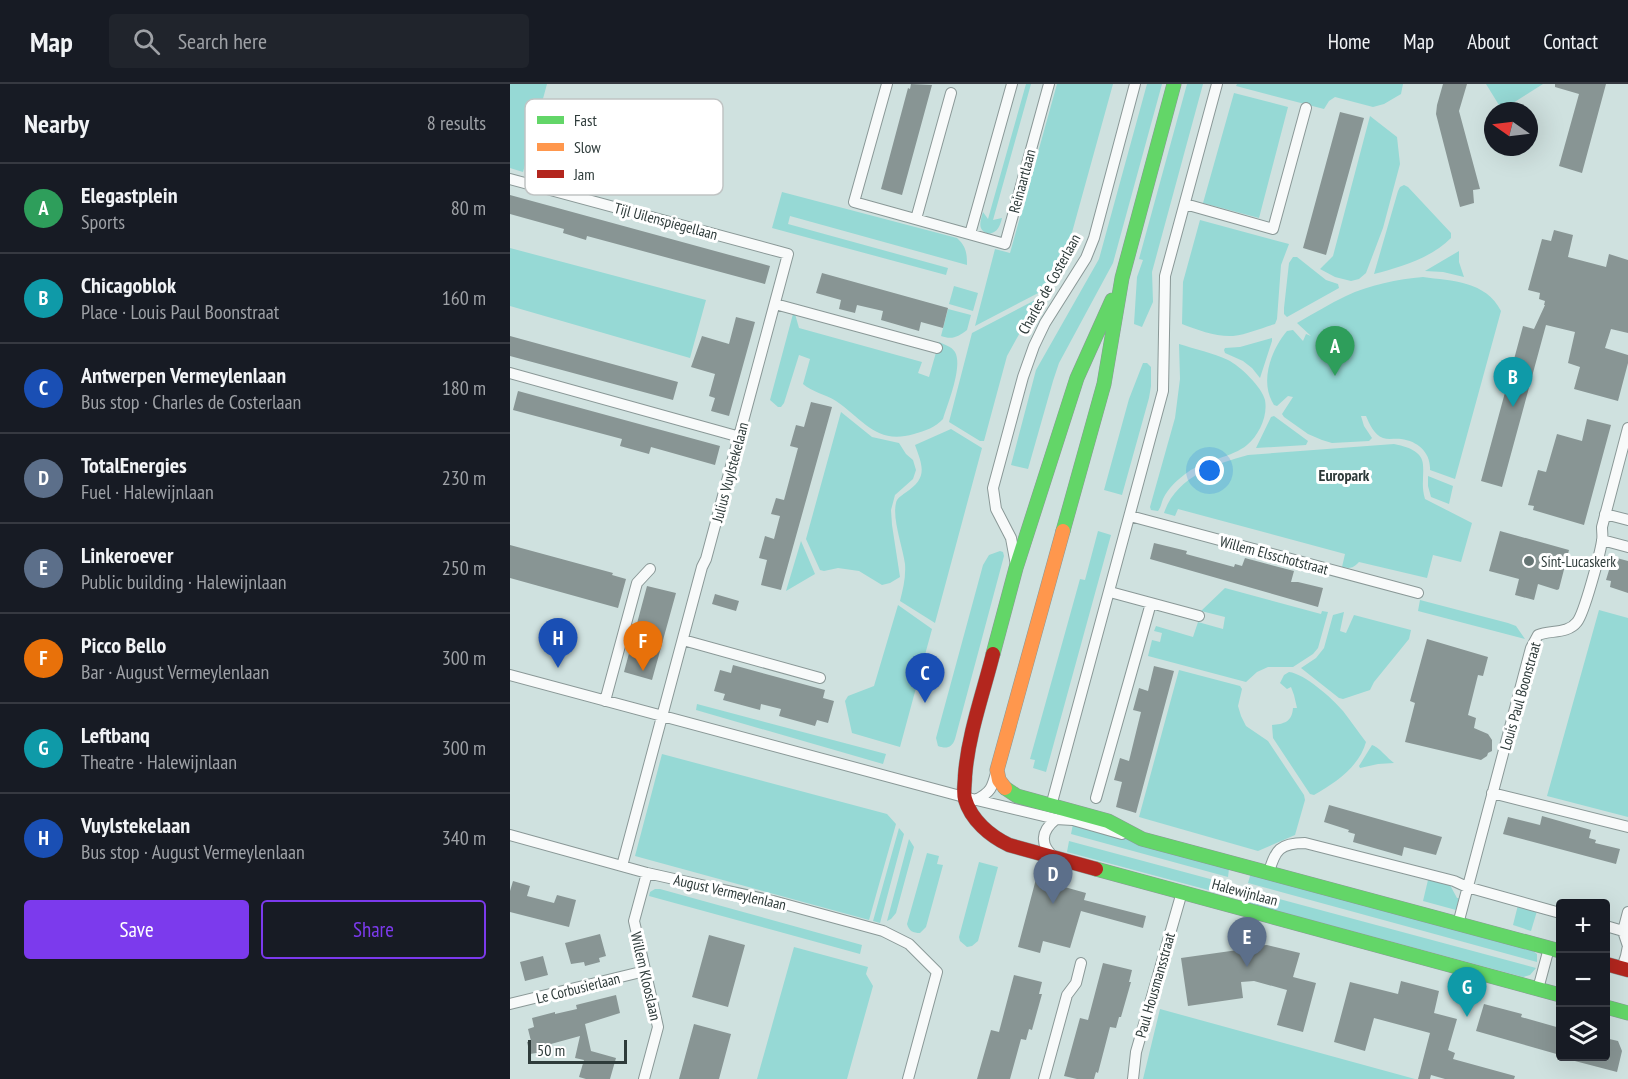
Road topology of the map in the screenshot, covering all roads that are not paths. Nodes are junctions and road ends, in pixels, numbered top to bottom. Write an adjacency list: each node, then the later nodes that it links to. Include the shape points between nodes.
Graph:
1 (887, 84): 13 (street, Reinaartlaan, via 854,202)
2 (1012, 84): 14 (street)
3 (1049, 84): 14 (street, Reinaartlaan, via 1005,244)
4 (1135, 84): 27 (street, Charles de Costerlaan, via 1094,238 1034,346 993,488 996,509 1011,538)
5 (1174, 84): 16 (main road, Charles de Costerlaan)
6 (1217, 84): 12 (street)
7 (951, 93): 13 (street)
8 (1306, 108): 12 (street, via 1273,229)
9 (510, 179): 10 (street, Tijl Uilenspiegellaan)
10 (525, 183)
11 (569, 195): 15 (street, Tijl Uilenspiegellaan)
12 (1185, 204): 23 (street, via 1165,276 1163,391)
13 (916, 219): 14 (street, Reinaartlaan)
14 (970, 234)
15 (788, 254): 17 (street, Julius Vuylstekelaan)
16 (1122, 278): 27 (main road, Charles de Costerlaan, via 1077,378); 38 (main road, Charles de Costerlaan, via 1104,384)
17 (776, 304): 18 (street); 21 (street, Julius Vuylstekelaan)
18 (938, 348)
19 (510, 373): 21 (street)
20 (1628, 428): 22 (street, Louis Paul Boonstraat)
21 (740, 436): 33 (street, Julius Vuylstekelaan)
22 (1605, 514): 24 (street); 25 (street, Louis Paul Boonstraat)
23 (1130, 516): 29 (street); 30 (street, Willem Elsschotstraat)
24 (1628, 520)
25 (1602, 540): 26 (street); 39 (street, Louis Paul Boonstraat, via 1577,623 1562,631 1538,634 1534,640)
26 (1628, 547)
27 (1016, 568): 41 (main road, Charles de Costerlaan, via 967,753)
28 (650, 569): 36 (street, via 637,583)
29 (1110, 592): 31 (street); 42 (street)
30 (1418, 593)
31 (1151, 603): 32 (street); 40 (street)
32 (1199, 616)
33 (683, 640): 35 (street); 37 (street, Julius Vuylstekelaan)
34 (510, 675): 36 (street)
35 (820, 678)
36 (605, 701): 37 (street)
37 (663, 717): 41 (street); 46 (street, Julius Vuylstekelaan)
38 (997, 770): 41 (street, Charles de Costerlaan, via 987,794); 42 (main road, via 1005,789)
39 (1492, 793): 43 (street); 49 (street, Louis Paul Boonstraat)
40 (1096, 798)
41 (970, 799): 42 (street); 45 (main road, Halewijnlaan, via 968,807 980,825 998,840)
42 (1054, 812): 45 (street, via 1044,843); 47 (main road, Halewijnlaan, via 1108,821 1142,838)
43 (1628, 827)
44 (510, 835): 46 (street, August Vermeylenlaan)
45 (1055, 858): 50 (main road, Halewijnlaan)
46 (622, 866): 48 (street, August Vermeylenlaan)
47 (1269, 872): 49 (street, Halewijnlaan, via 1276,852 1305,843 1454,880); 53 (main road, Halewijnlaan)
48 (647, 873): 60 (street, Willem Klooslaan, via 634,921); 67 (street, August Vermeylenlaan, via 773,901 882,931 909,944 938,972)
49 (1467, 887): 51 (street, Halewijnlaan); 53 (street, Louis Paul Boonstraat)
50 (1182, 892): 61 (main road, Halewijnlaan); 69 (street, Paul Housmansstraat, via 1136,1052)
51 (1556, 912)
52 (1628, 912): 55 (street)
53 (1458, 924): 56 (main road, Halewijnlaan)
54 (1610, 927): 55 (street)
55 (1623, 931): 59 (street, via 1628,946)
56 (1555, 950): 61 (street, Halewijnlaan)
57 (1081, 963): 68 (street, via 1076,983 1067,995)
58 (1610, 965): 59 (main road)
59 (1625, 969)
60 (645, 971): 63 (street, Le Corbusierlaan); 66 (street, Willem Klooslaan, via 658,1028)
61 (1538, 989): 62 (main road, Halewijnlaan)
62 (1556, 994)
63 (510, 1004)
64 (1610, 1008): 65 (main road)
65 (1628, 1013)
66 (645, 1079)
67 (908, 1079)
68 (1044, 1079)
69 (1133, 1079)

